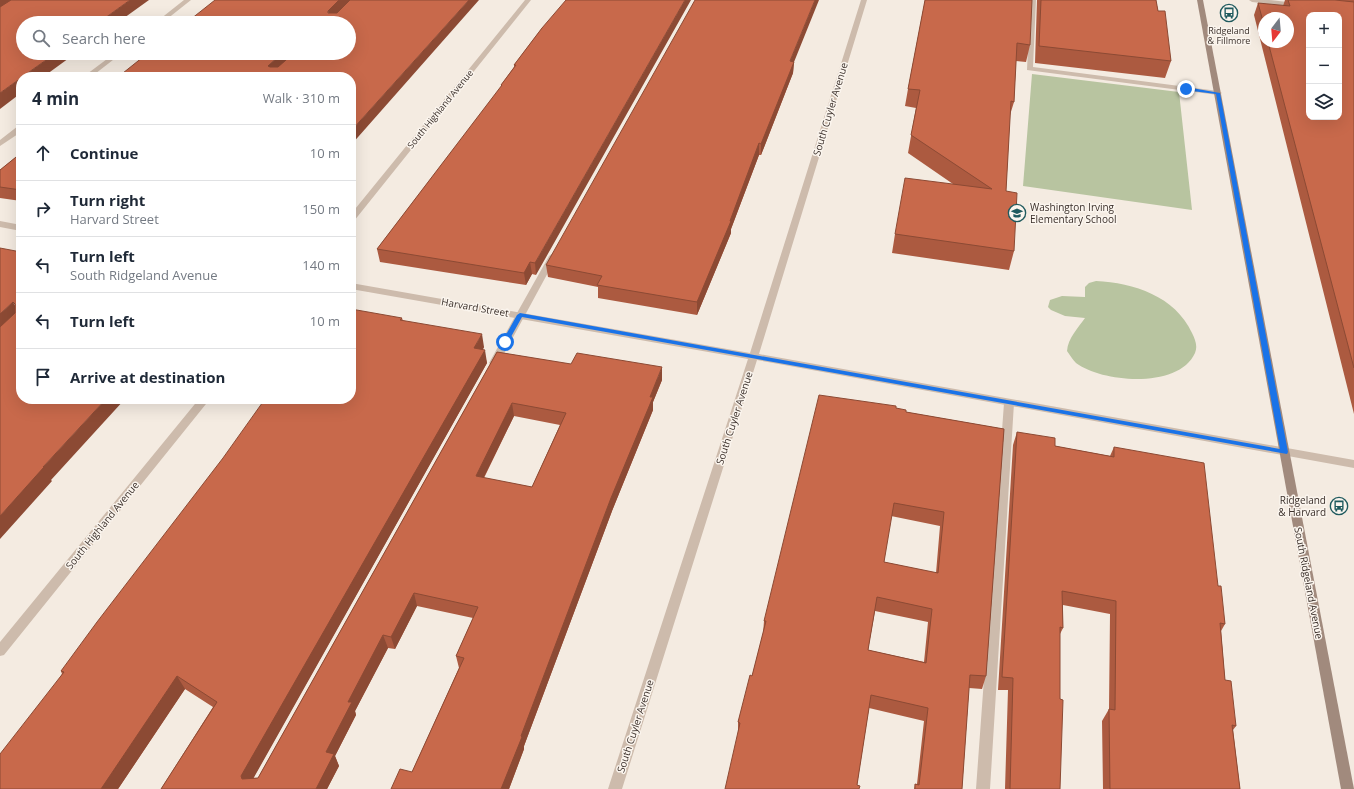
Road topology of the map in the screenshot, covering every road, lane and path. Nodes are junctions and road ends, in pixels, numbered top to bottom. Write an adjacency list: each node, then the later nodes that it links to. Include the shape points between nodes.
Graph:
1 (188, 0): 8 (street)
2 (528, 0): 14 (street, South Highland Avenue)
3 (864, 0): 20 (street, South Cuyler Avenue)
4 (1033, 0): 11 (street, via 1029,69)
5 (1200, 0): 11 (street, South Ridgeland Avenue)
6 (1252, 0): 7 (street)
7 (1307, 6)
8 (167, 16)
9 (110, 60): 10 (street)
10 (94, 72)
11 (1218, 93): 24 (street, South Ridgeland Avenue)
12 (16, 132): 13 (street)
13 (0, 144)
14 (356, 213)
15 (0, 224): 16 (street)
16 (16, 227)
17 (557, 249): 19 (street)
18 (356, 287): 19 (street, Harvard Street)
19 (520, 315): 20 (street, Harvard Street); 21 (street)
20 (754, 357): 22 (street, Harvard Street); 27 (street, South Cuyler Avenue)
21 (490, 370)
22 (1009, 403): 24 (street, Harvard Street); 28 (street)
23 (200, 404): 26 (street, South Highland Avenue)
24 (1284, 452): 25 (street, Harvard Street); 29 (street, South Ridgeland Avenue)
25 (1354, 464)
26 (0, 651)
27 (615, 789)
28 (983, 789)
29 (1348, 789)

